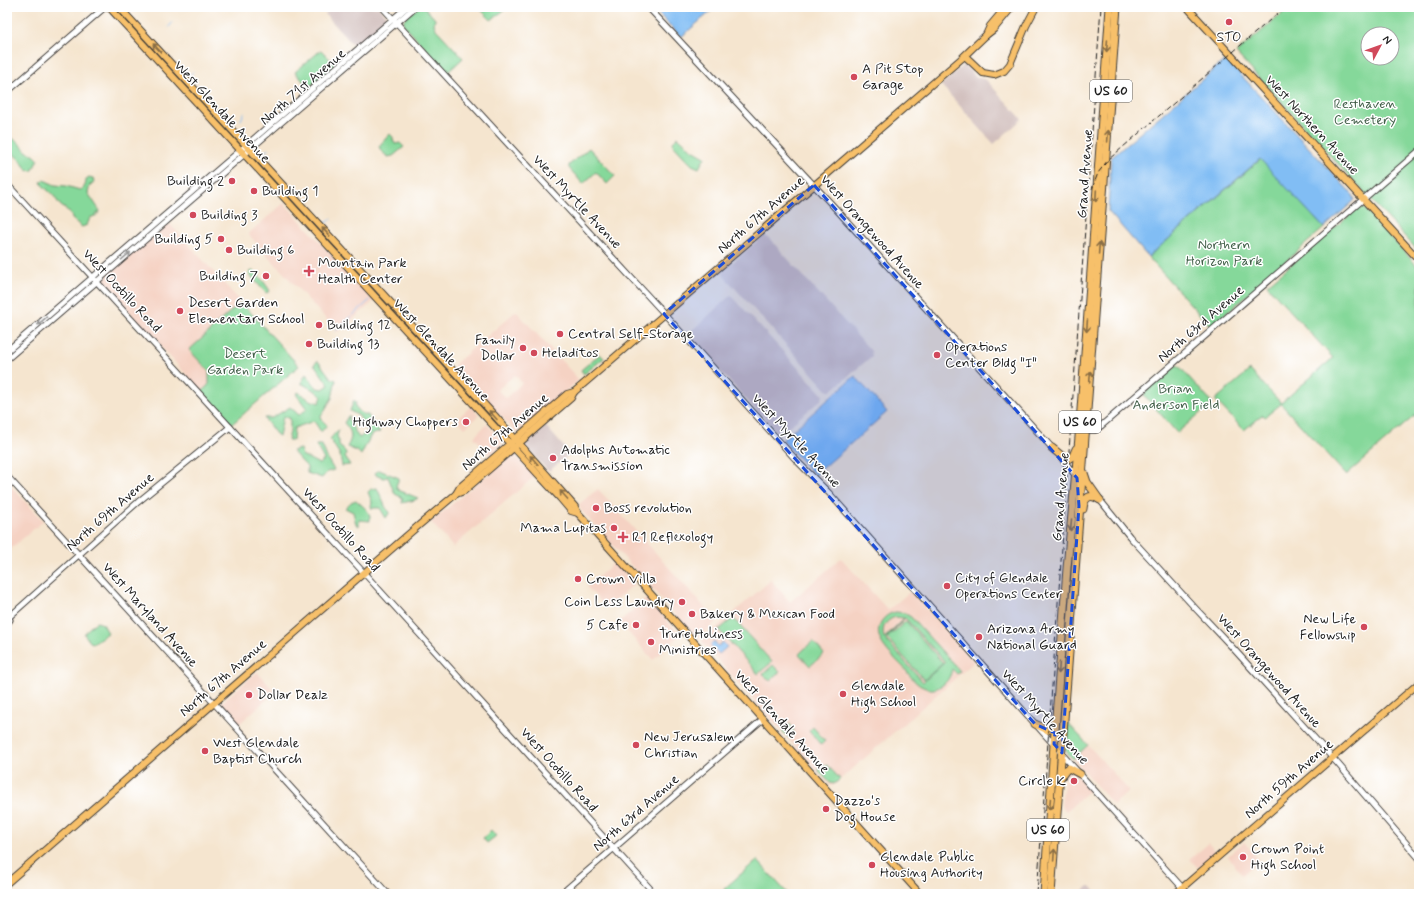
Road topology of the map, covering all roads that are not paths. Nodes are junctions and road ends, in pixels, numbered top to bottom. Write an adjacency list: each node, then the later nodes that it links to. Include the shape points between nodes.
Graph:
1 (104, 7): 17 (street)
2 (109, 7): 20 (main road, West Glendale Avenue)
3 (119, 7): 18 (main road, West Glendale Avenue, one-way to 3)
4 (382, 7): 14 (street, West Myrtle Avenue)
5 (407, 7): 14 (street, North 71st Avenue)
6 (415, 7): 14 (street, North 71st Avenue)
7 (648, 7): 24 (street, West Orangewood Avenue)
8 (1006, 7): 15 (main road, North 67th Avenue)
9 (1012, 7): 15 (main road, North 67th Avenue, via 994,30)
10 (1036, 7): 16 (main road, via 1004,72 994,75 983,73)
11 (1110, 7): 21 (highway, Grand Avenue / US 60, one-way to 21)
12 (1117, 7): 21 (highway, Grand Avenue / US 60, one-way to 12)
13 (1187, 7): 25 (main road, West Northern Avenue)
14 (395, 21): 18 (street, North 71st Avenue); 30 (street, West Myrtle Avenue)
15 (985, 36): 16 (main road, North 67th Avenue)
16 (965, 56): 24 (main road, North 67th Avenue)
17 (7, 92)
18 (248, 147): 20 (street, North 71st Avenue); 27 (main road, West Glendale Avenue, one-way to 18)
19 (1419, 151): 25 (street, North 63rd Avenue)
20 (242, 152): 28 (main road, West Glendale Avenue); 29 (street, North 71st Avenue)
21 (1102, 157): 22 (highway, Grand Avenue / US 60)
22 (1101, 175): 36 (highway, Grand Avenue / US 60, one-way to 22); 37 (highway, Grand Avenue / US 60, one-way to 37)
23 (7, 184): 29 (street, West Ocotillo Road)
24 (814, 185): 30 (main road, North 67th Avenue); 39 (street, West Orangewood Avenue)
25 (1364, 199): 26 (main road, West Northern Avenue); 36 (street, North 63rd Avenue, via 1101,426 1095,430)
26 (1419, 260)
27 (352, 261): 28 (main road); 34 (main road, West Glendale Avenue)
28 (346, 266): 33 (main road, West Glendale Avenue)
29 (95, 279): 31 (street, North 71st Avenue, one-way to 31); 32 (street, North 71st Avenue); 35 (street, West Ocotillo Road)
30 (664, 314): 38 (main road, North 67th Avenue, via 574,392 571,398); 54 (street, West Myrtle Avenue)
31 (7, 351)
32 (7, 359)
33 (447, 375): 34 (main road, via 462,387); 38 (main road, West Glendale Avenue)
34 (466, 386): 38 (main road, West Glendale Avenue, one-way to 34)
35 (230, 426): 46 (street, North 69th Avenue, via 83,550); 47 (street, West Ocotillo Road)
36 (1086, 430): 40 (highway, Grand Avenue / US 60)
37 (1079, 437): 39 (highway, via 1076,452 1070,458 1067,459); 41 (highway, Grand Avenue / US 60)
38 (514, 443): 47 (main road, North 67th Avenue, via 460,486 456,494); 53 (main road, West Glendale Avenue, via 569,508 578,514)
39 (1052, 448): 41 (street, West Orangewood Avenue)
40 (1084, 463): 43 (highway, via 1086,479); 44 (highway, Grand Avenue / US 60)
41 (1075, 475): 44 (highway, via 1079,483); 52 (highway, Grand Avenue / US 60, one-way to 52)
42 (7, 476): 46 (street, West Maryland Avenue)
43 (1100, 500): 45 (highway, via 1093,496 1084,501 1080,544); 57 (street, West Orangewood Avenue, via 1164,575 1232,646)
44 (1079, 506): 45 (highway, Grand Avenue / US 60)
45 (1076, 552): 56 (highway, Grand Avenue / US 60)
46 (80, 556): 48 (street, North 69th Avenue); 51 (street, West Maryland Avenue)
47 (364, 573): 51 (main road, North 67th Avenue); 60 (street, West Ocotillo Road)
48 (8, 617): 49 (street, North 69th Avenue)
49 (7, 624)
50 (1419, 683): 57 (main road, North 59th Avenue)
51 (214, 702): 62 (main road, North 67th Avenue); 64 (street, West Maryland Avenue)
52 (1056, 714): 54 (highway, via 1050,730); 55 (highway, Grand Avenue / US 60)
53 (763, 719): 60 (street, North 63rd Avenue); 67 (main road, West Glendale Avenue)
54 (1035, 724): 55 (street, West Myrtle Avenue)
55 (1054, 744): 56 (street, West Myrtle Avenue); 68 (highway, Grand Avenue / US 60, one-way to 68)
56 (1062, 753): 58 (street, West Myrtle Avenue); 59 (highway, Grand Avenue / US 60)
57 (1332, 758): 61 (street, West Orangewood Avenue); 63 (main road, North 59th Avenue)
58 (1080, 774): 59 (highway, via 1069,768); 63 (street, West Myrtle Avenue)
59 (1060, 778): 69 (highway, Grand Avenue / US 60, one-way to 59)
60 (614, 848): 65 (street, North 63rd Avenue); 66 (street, West Ocotillo Road)
61 (1419, 858)
62 (7, 883)
63 (1182, 888): 70 (main road, North 59th Avenue); 71 (street, West Myrtle Avenue)
64 (388, 894)
65 (561, 894)
66 (655, 894)
67 (920, 894)
68 (1044, 894)
69 (1051, 894)
70 (1175, 894)
71 (1188, 894)

